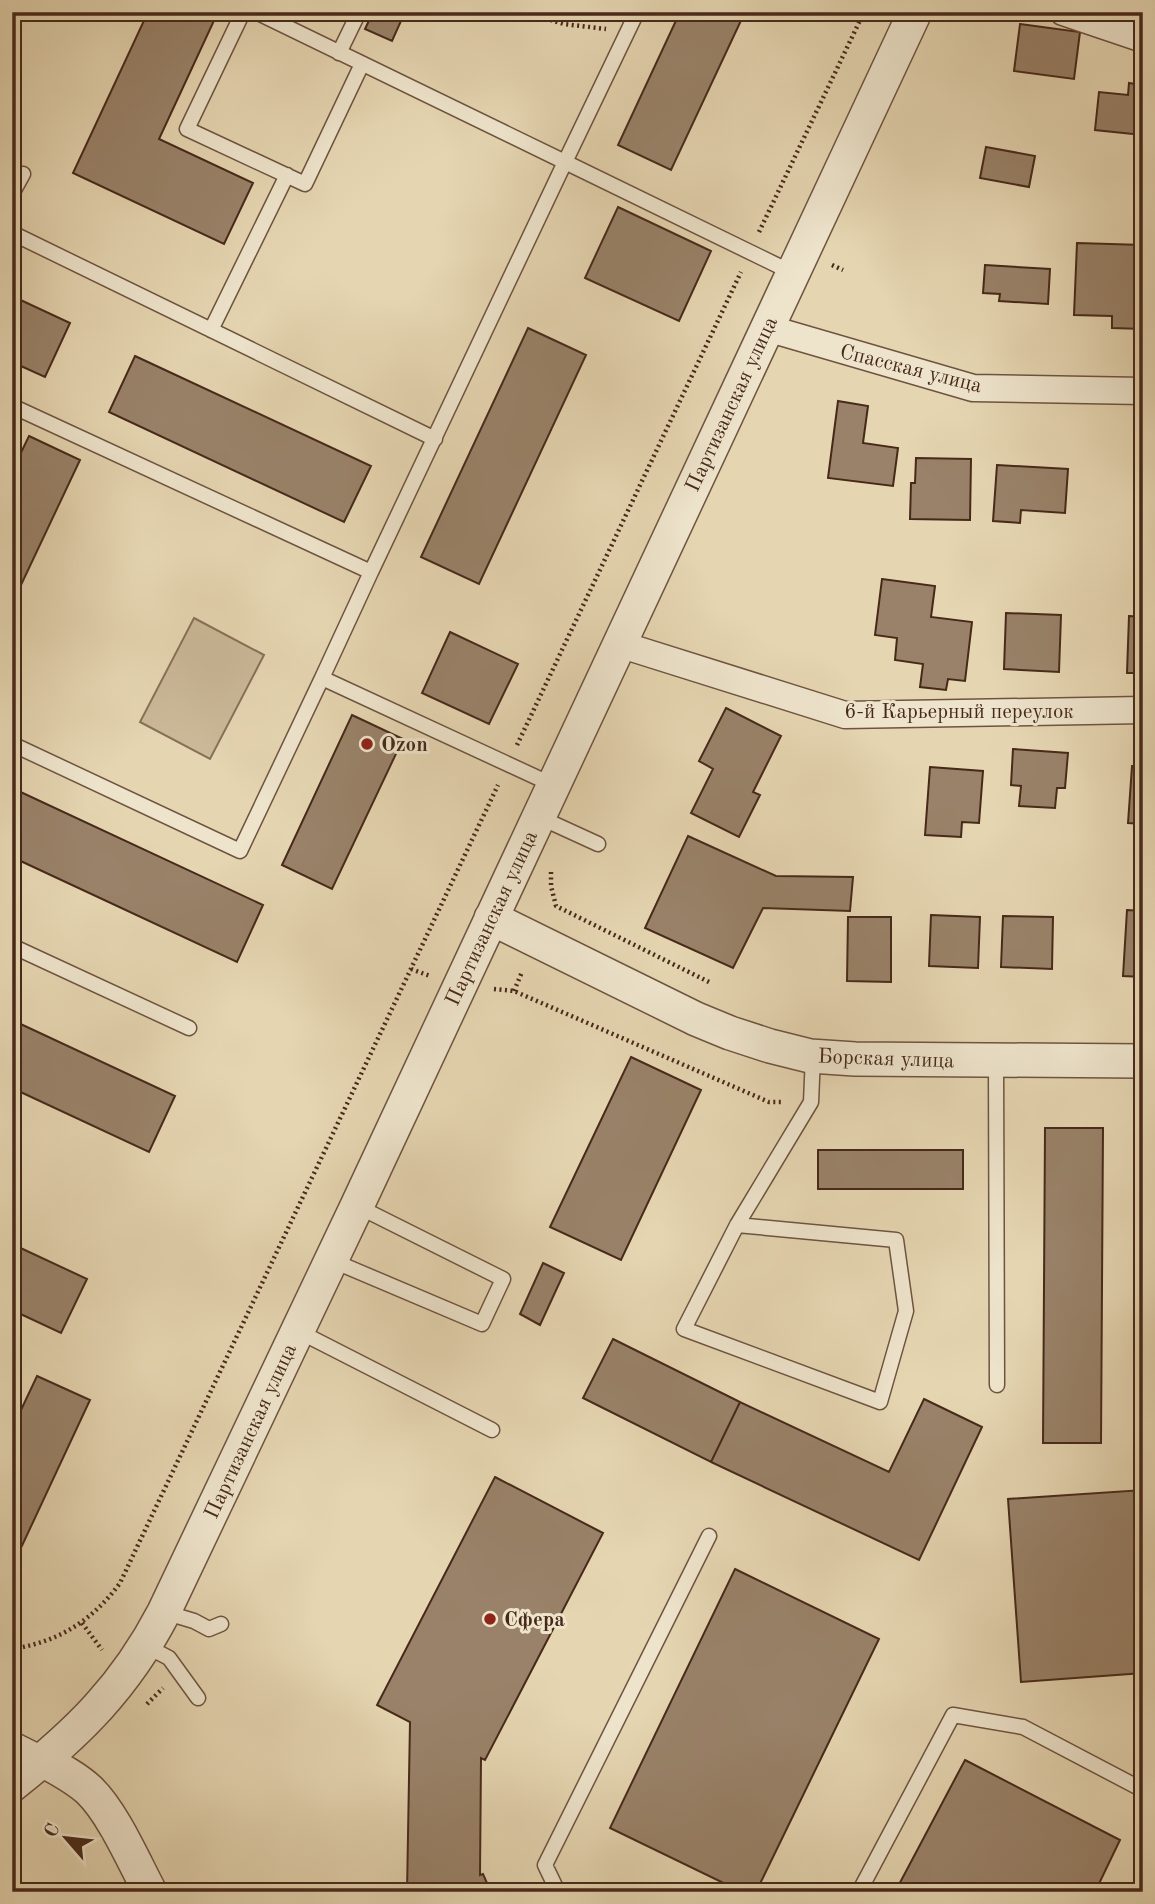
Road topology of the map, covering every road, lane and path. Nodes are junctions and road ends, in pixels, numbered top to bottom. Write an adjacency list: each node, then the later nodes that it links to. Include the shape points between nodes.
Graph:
1 (243, 12): 15 (lane, via 187,128)
2 (256, 12): 11 (lane)
3 (359, 12): 11 (lane)
4 (524, 12): 9 (path, via 564,24)
5 (637, 12): 9 (lane)
6 (864, 12): 18 (path)
7 (915, 12): 21 (street, Партизанская улица)
8 (1063, 12): 10 (street)
9 (628, 31): 13 (lane)
10 (1143, 40)
11 (339, 53): 12 (lane)
12 (362, 64): 13 (lane); 15 (lane, via 305,184)
13 (565, 162): 18 (lane); 26 (lane)
14 (23, 174): 16 (lane)
15 (287, 175): 23 (lane)
16 (12, 194)
17 (12, 233): 23 (lane)
18 (750, 252): 21 (lane); 32 (path)
19 (832, 265): 20 (path)
20 (844, 270)
21 (793, 273): 22 (street, Партизанская улица)
22 (767, 328): 24 (street, Спасская улица, via 973,388); 28 (street, Партизанская улица)
23 (211, 330): 26 (lane)
24 (1143, 391)
25 (12, 406): 27 (lane)
26 (435, 439): 27 (lane)
27 (372, 572): 29 (lane)
28 (619, 643): 30 (street, 6-й Карьерный переулок, via 845,715); 33 (street, Партизанская улица)
29 (322, 678): 31 (lane, via 240,851); 32 (lane)
30 (1143, 710)
31 (12, 744)
32 (508, 764): 33 (lane); 57 (path, via 121,1583 106,1603 76,1628)
33 (553, 785): 34 (street, Партизанская улица)
34 (553, 823): 35 (lane); 36 (street, Партизанская улица); 39 (path, via 551,886 555,905)
35 (598, 844)
36 (491, 918): 43 (street, Борская улица, via 696,1018 770,1046); 47 (street, Партизанская улица)
37 (12, 946): 42 (lane)
38 (522, 972): 40 (path)
39 (709, 982)
40 (514, 991): 41 (path, via 492,989); 46 (path, via 769,1102)
41 (486, 997)
42 (189, 1028)
43 (813, 1056): 44 (street, Борская улица); 46 (lane)
44 (996, 1060): 45 (street, Борская улица); 51 (lane)
45 (1143, 1061)
46 (811, 1102): 48 (lane)
47 (358, 1206): 49 (street, Партизанская улица); 49 (lane, via 503,1279 482,1324)
48 (737, 1225): 48 (lane, via 684,1329 880,1402 906,1311 896,1240)
49 (331, 1260): 50 (street, Партизанская улица)
50 (298, 1331): 52 (lane); 54 (street, Партизанская улица)
51 (997, 1385)
52 (492, 1430)
53 (709, 1536): 64 (lane, via 545,1865)
54 (164, 1612): 55 (lane, via 209,1629); 56 (street, Партизанская улица)
55 (221, 1624)
56 (146, 1646): 58 (lane, via 169,1658); 60 (street, Партизанская улица, via 82,1727)
57 (12, 1649)
58 (198, 1698)
59 (12, 1745): 60 (street)
60 (44, 1761): 61 (street, Партизанская улица); 63 (street, via 89,1790 106,1811)
61 (12, 1785)
62 (1143, 1790): 65 (lane, via 1023,1727 953,1715)
63 (150, 1892)
64 (558, 1892)
65 (859, 1892)

